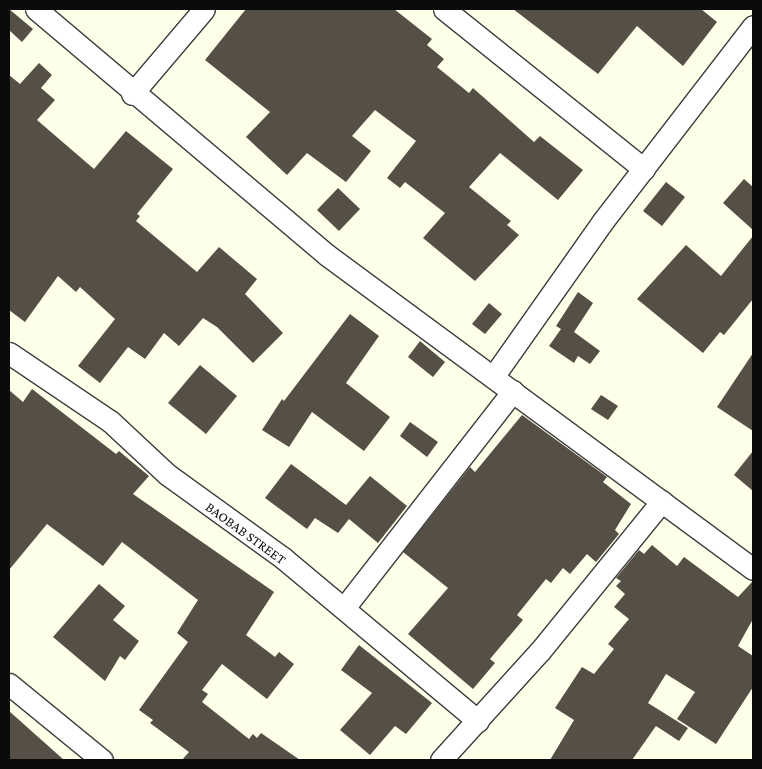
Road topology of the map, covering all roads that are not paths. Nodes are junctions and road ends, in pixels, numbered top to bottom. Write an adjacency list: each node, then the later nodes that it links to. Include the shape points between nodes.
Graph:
1 (36, 9): 5 (street)
2 (204, 9): 5 (street)
3 (444, 9): 6 (street)
4 (753, 26): 6 (street)
5 (132, 94): 8 (street, via 327,255)
6 (644, 169): 8 (street)
7 (9, 353): 12 (street, BAOBAB STREET, via 110,421 168,475 283,558)
8 (493, 377): 9 (street)
9 (513, 391): 10 (street); 12 (street)
10 (662, 501): 11 (street); 14 (street, via 540,651)
11 (753, 569)
12 (344, 608): 14 (street, BAOBAB STREET)
13 (9, 684): 15 (street)
14 (478, 721): 16 (street)
15 (102, 760)
16 (441, 760)

